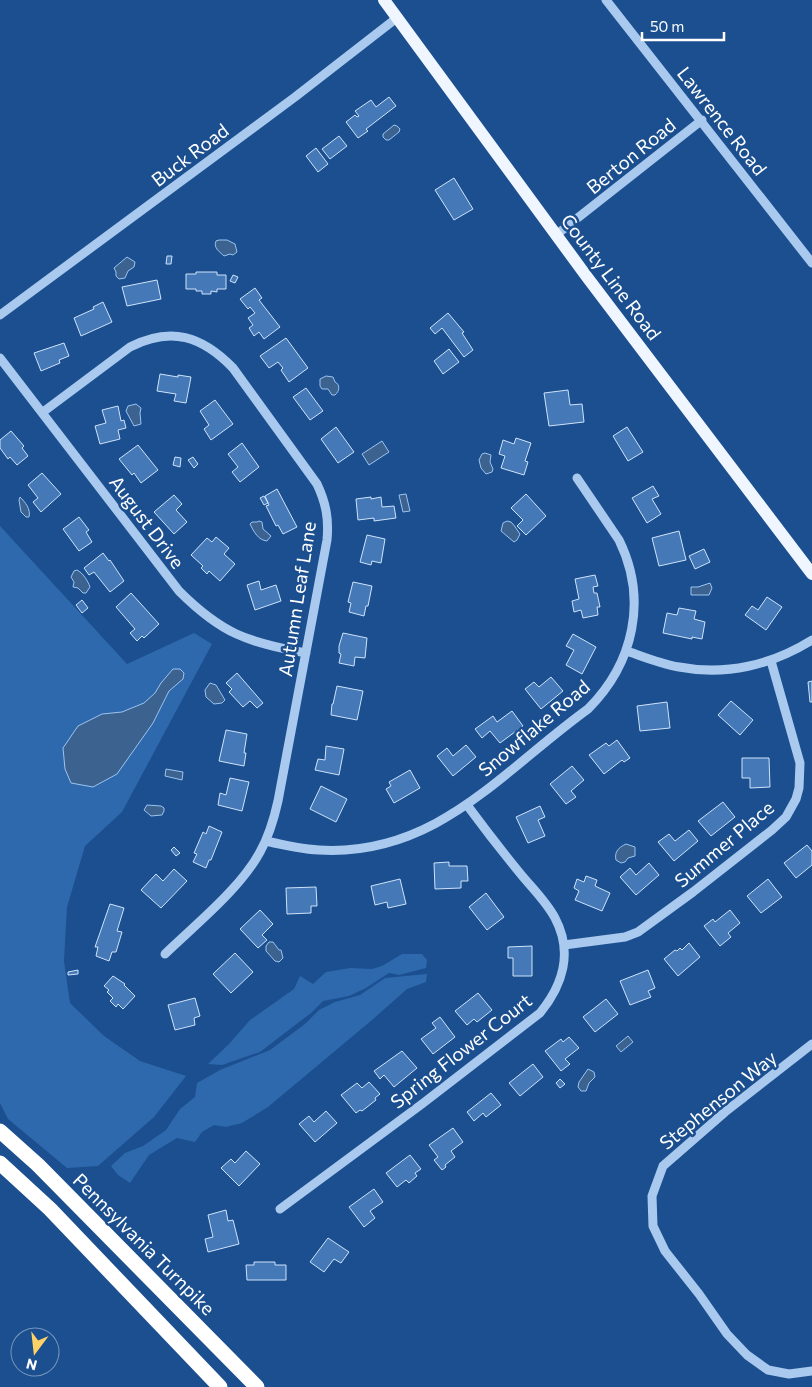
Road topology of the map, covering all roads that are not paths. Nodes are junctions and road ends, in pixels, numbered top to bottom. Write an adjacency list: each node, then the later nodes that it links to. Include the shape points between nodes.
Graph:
1 (384, 0): 3 (main road, County Line Road)
2 (606, 0): 4 (street, Lawrence Road)
3 (398, 17): 5 (main road, County Line Road); 7 (street, Buck Road)
4 (702, 120): 5 (street, Berton Road); 6 (street, Lawrence Road)
5 (556, 236): 11 (main road, County Line Road)
6 (812, 263)
7 (0, 316)
8 (0, 358): 9 (street, August Drive)
9 (43, 412): 14 (street, August Drive, via 179,591 195,607 223,628 249,640); 14 (street, Autumn Leaf Lane, via 140,342 168,336 185,337 219,354 233,368 293,450 324,498 328,528)
10 (578, 478): 13 (street, Snowflake Road, via 619,540 632,576 634,618)
11 (812, 574)
12 (812, 640): 15 (street)
13 (627, 651): 15 (street, via 678,667 708,670); 16 (street, Snowflake Road, via 610,683 588,709)
14 (306, 653): 17 (street, Autumn Leaf Lane, via 278,801)
15 (771, 661): 18 (street, Summer Place, via 800,763 799,788 786,817 638,932)
16 (467, 805): 17 (street, Snowflake Road, via 423,831 367,848 304,849); 18 (street, Spring Flower Court, via 548,907)
17 (266, 841): 19 (street, Autumn Leaf Lane, via 240,881)
18 (564, 945): 23 (street, Spring Flower Court, via 560,982 540,1013)
19 (164, 954)
20 (812, 1044): 24 (street, Stephenson Way, via 725,1112 663,1166 652,1196 653,1226 665,1251 727,1334 747,1355 768,1370 789,1374)
21 (0, 1132): 26 (highway, Pennsylvania Turnpike, via 38,1165)
22 (0, 1163): 25 (highway, via 50,1210)
23 (280, 1209)
24 (812, 1371)
25 (220, 1387)
26 (256, 1387)

